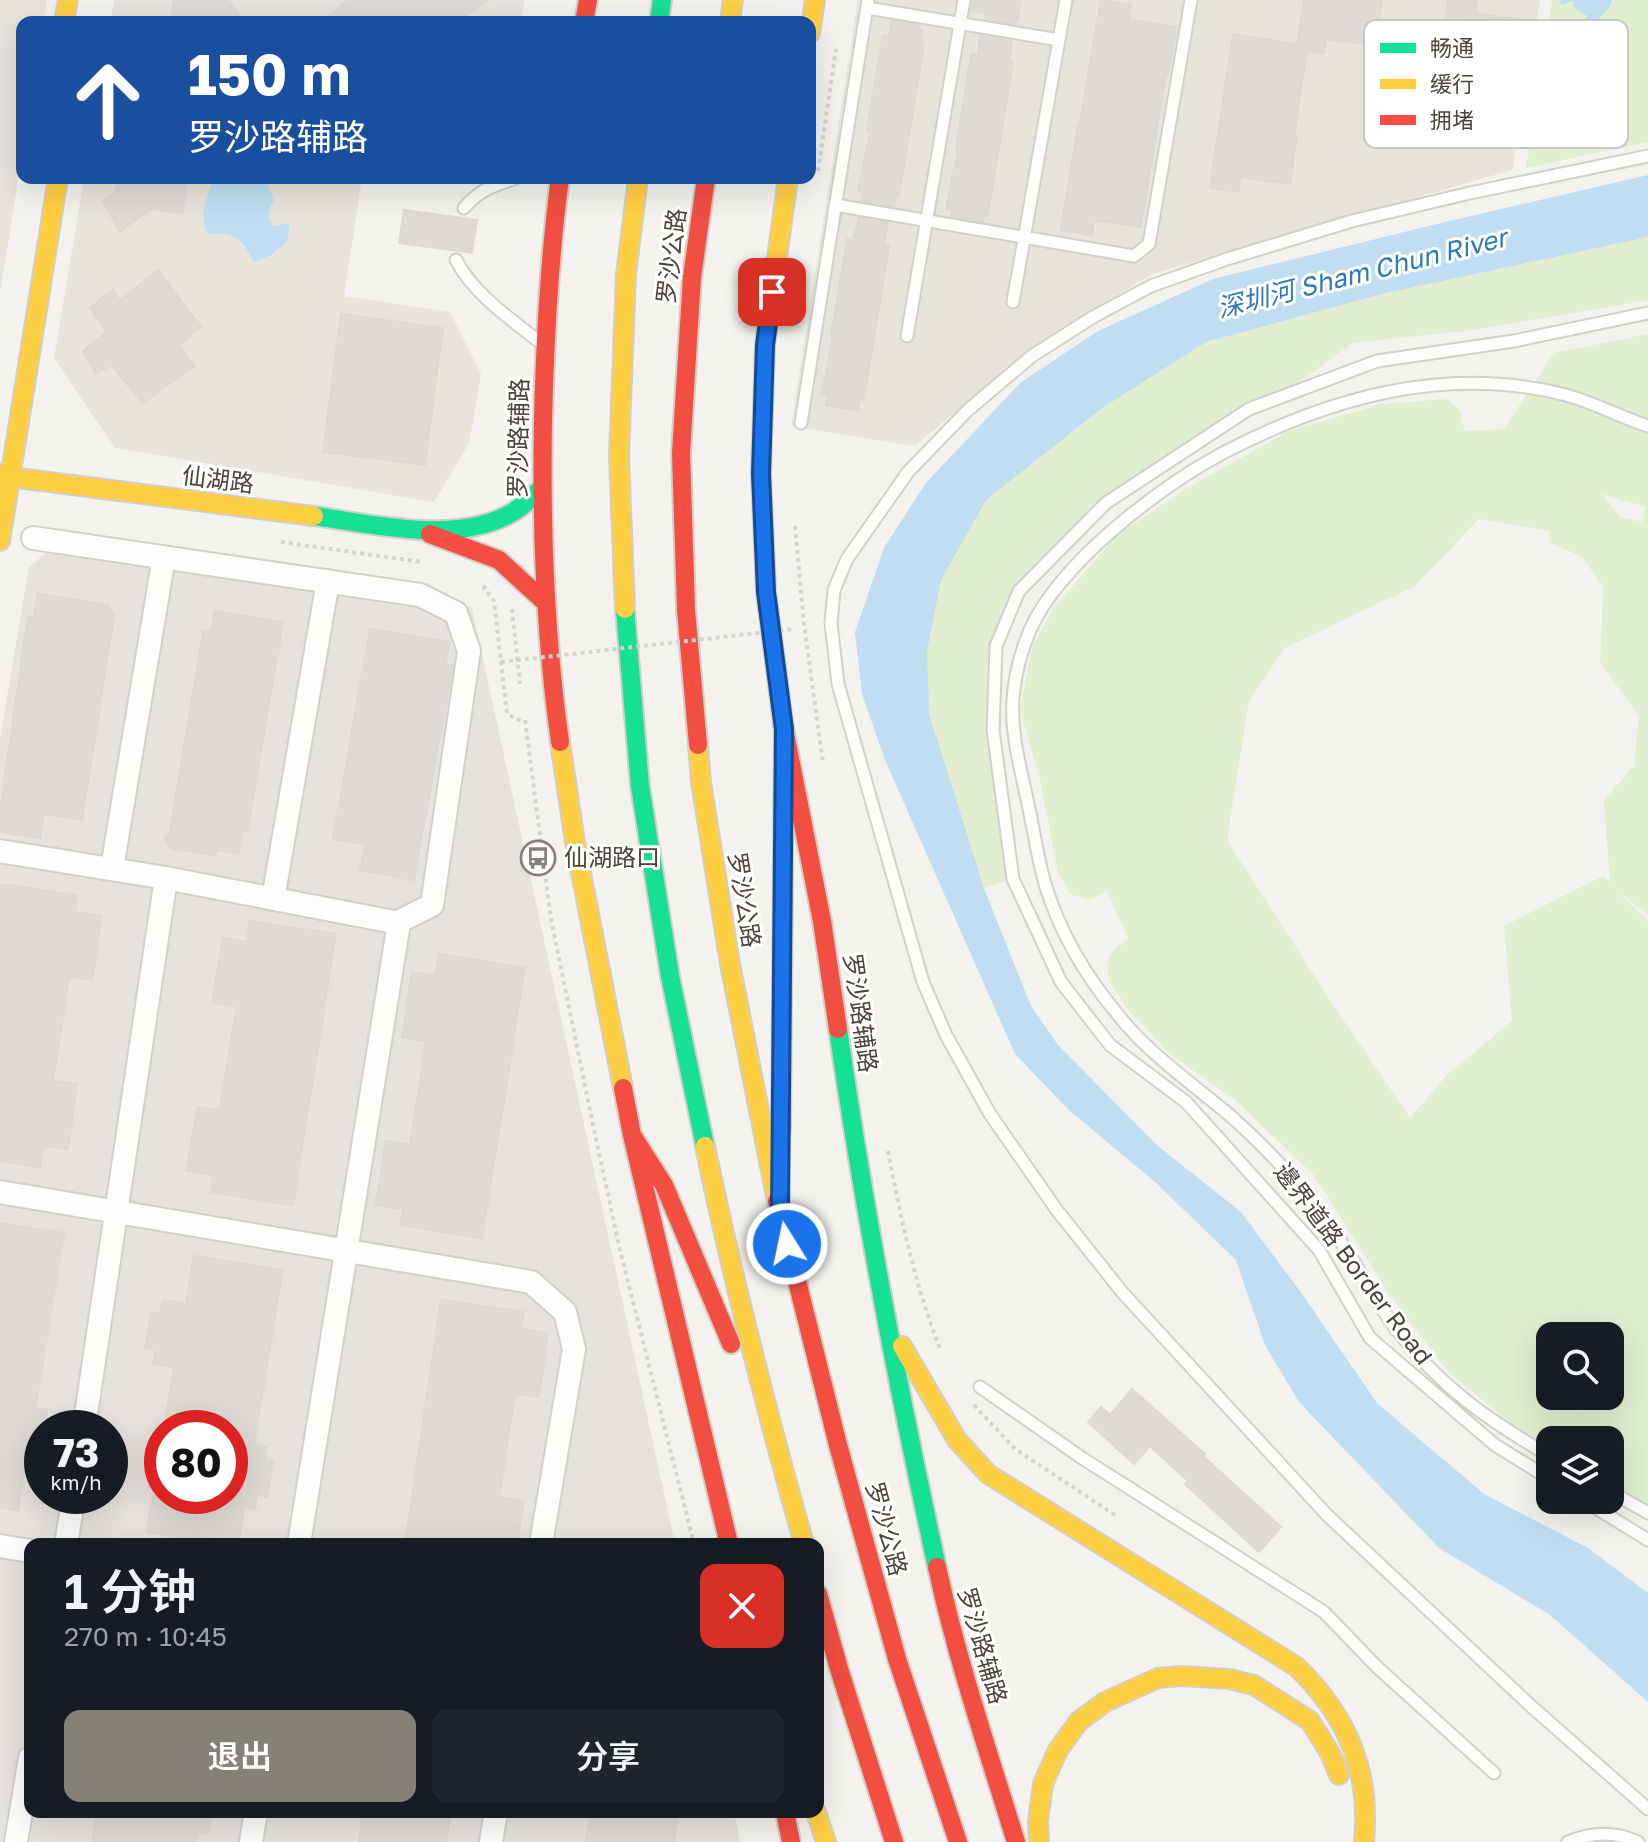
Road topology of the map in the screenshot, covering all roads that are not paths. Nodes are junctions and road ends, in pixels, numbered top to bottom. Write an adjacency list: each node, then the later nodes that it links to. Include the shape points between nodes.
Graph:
1 (964, 0): 5 (lane)
2 (1066, 0): 6 (lane)
3 (1191, 0): 17 (lane, via 1149,244 1134,256)
4 (868, 4): 5 (lane); 14 (lane)
5 (960, 24): 6 (lane); 16 (lane)
6 (1059, 40): 17 (lane)
7 (1648, 156): 67 (lane, via 1352,221 1151,286 1093,317 1032,356 968,410 908,472 847,559 834,590 831,623 838,684 923,982 990,1114 1122,1292 1327,1515)
8 (57, 184): 25 (main road)
9 (499, 184): 15 (lane, via 475,195)
10 (559, 184): 22 (main road, 罗沙路辅路)
11 (637, 184): 48 (main road, 罗沙公路, via 626,275 619,456 625,618 640,786 670,976 721,1223)
12 (705, 184): 42 (main road, 罗沙公路, via 692,277 681,453 686,610 701,782 730,964)
13 (787, 184): 33 (main road, 罗沙路辅路, via 765,345 761,474 766,592)
14 (835, 205): 16 (lane); 23 (lane)
15 (464, 208)
16 (927, 220): 17 (lane); 21 (lane)
17 (1025, 238): 19 (lane)
18 (456, 260): 22 (lane, via 474,288)
19 (1013, 302)
20 (1648, 313): 49 (lane, via 1514,341 1377,361 1249,409 1106,503 1019,591 996,646 993,730 1013,879 1061,982 1110,1045 1186,1102 1319,1250 1370,1338 1495,1445)
21 (907, 336)
22 (545, 346): 26 (main road, 罗沙路辅路)
23 (801, 423)
24 (1648, 426): 47 (lane, 邊界道路 Border Road, via 1585,400 1493,382 1441,383 1368,397 1292,420 1214,458 1142,506 1081,561 1031,628 1014,695 1017,746 1046,885 1070,944 1099,990 1152,1051 1242,1126 1294,1180 1339,1238 1390,1321 1429,1368 1471,1406)
25 (3, 472): 27 (main road, 仙湖路); 29 (main road)
26 (542, 488): 27 (main road, via 497,521); 32 (main road, 罗沙路辅路)
27 (420, 530): 32 (main road, via 499,560)
28 (33, 538): 30 (street)
29 (0, 541)
30 (164, 557): 31 (street); 35 (street)
31 (328, 581): 37 (street); 38 (street, via 420,595 456,613 469,651 432,905)
32 (546, 603): 39 (main road, 罗沙路辅路, via 552,686 575,842)
33 (784, 729): 42 (main road); 44 (main road, 罗沙路辅路, via 822,921)
34 (0, 851): 35 (street)
35 (112, 868): 36 (street)
36 (166, 878): 37 (street); 41 (street)
37 (273, 899): 38 (street)
38 (399, 923): 43 (street)
39 (632, 1135): 48 (main road, via 664,1185); 57 (main road, 罗沙路辅路)
40 (0, 1192): 41 (street)
41 (116, 1212): 43 (street); 46 (street)
42 (780, 1215): 80 (main road, 罗沙公路, via 897,1659)
43 (346, 1251): 55 (street); 56 (street, via 531,1282 565,1312 574,1349)
44 (885, 1316): 73 (main road, via 957,1440 988,1474 1297,1667 1324,1695 1352,1743 1363,1783); 81 (main road, 罗沙路辅路, via 944,1601)
45 (980, 1387): 64 (lane, via 1324,1612)
46 (87, 1410)
47 (1536, 1448)
48 (781, 1462): 58 (main road, 罗沙公路)
49 (1536, 1470)
50 (1624, 1499): 51 (lane)
51 (1648, 1513)
52 (71, 1514): 54 (street)
53 (1606, 1514): 59 (lane)
54 (67, 1538)
55 (300, 1538)
56 (542, 1538)
57 (728, 1538)
58 (802, 1538)
59 (1648, 1540)
60 (0, 1546): 61 (street)
61 (24, 1550)
62 (824, 1615): 63 (main road)
63 (840, 1672): 72 (main road); 79 (main road)
64 (1494, 1773)
65 (1344, 1790): 82 (main road, via 1310,1721 1254,1685 1229,1679 1158,1678 1105,1702 1079,1721 1043,1784)
66 (24, 1794): 74 (street)
67 (1648, 1809)
68 (255, 1818): 75 (street)
69 (495, 1818): 76 (street)
70 (786, 1818): 77 (main road)
71 (818, 1818): 78 (main road)
72 (870, 1827)
73 (1365, 1835)
74 (16, 1842)
75 (251, 1842)
76 (491, 1842)
77 (791, 1842)
78 (826, 1842)
79 (894, 1842)
80 (958, 1842)
81 (1016, 1842)
82 (1039, 1842)
83 (1568, 1842): 84 (lane, via 1595,1833)
84 (1638, 1842)

